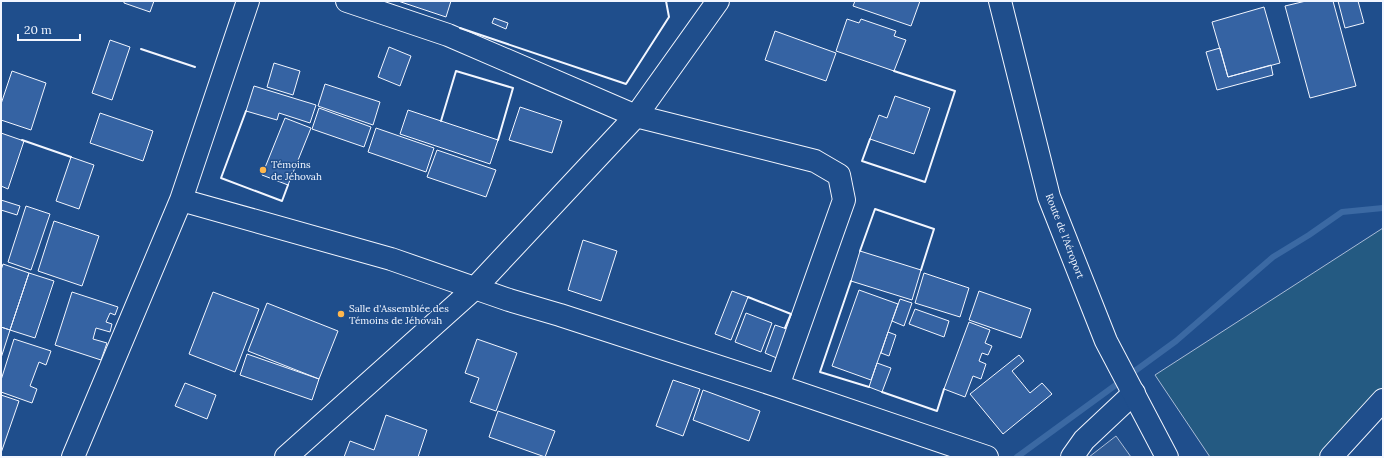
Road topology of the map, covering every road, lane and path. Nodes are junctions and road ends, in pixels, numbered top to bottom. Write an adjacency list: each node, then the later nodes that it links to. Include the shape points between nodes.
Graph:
1 (248, 1): 6 (street)
2 (347, 1): 5 (street, via 448,35)
3 (718, 1): 5 (street)
4 (1000, 1): 9 (street, Route de l'Aéroport, via 1050,197 1106,341)
5 (636, 116): 7 (street); 8 (street, via 815,161 839,175 844,200)
6 (181, 200): 7 (street, via 391,259); 11 (street)
7 (475, 288): 8 (street); 12 (street)
8 (778, 386): 13 (street)
9 (1134, 393): 14 (street, via 1084,440); 15 (street, Route de l'Aéroport)
10 (1383, 400): 16 (street)
11 (73, 457)
12 (286, 457)
13 (987, 457)
14 (1072, 457)
15 (1167, 457)
16 (1331, 457)

